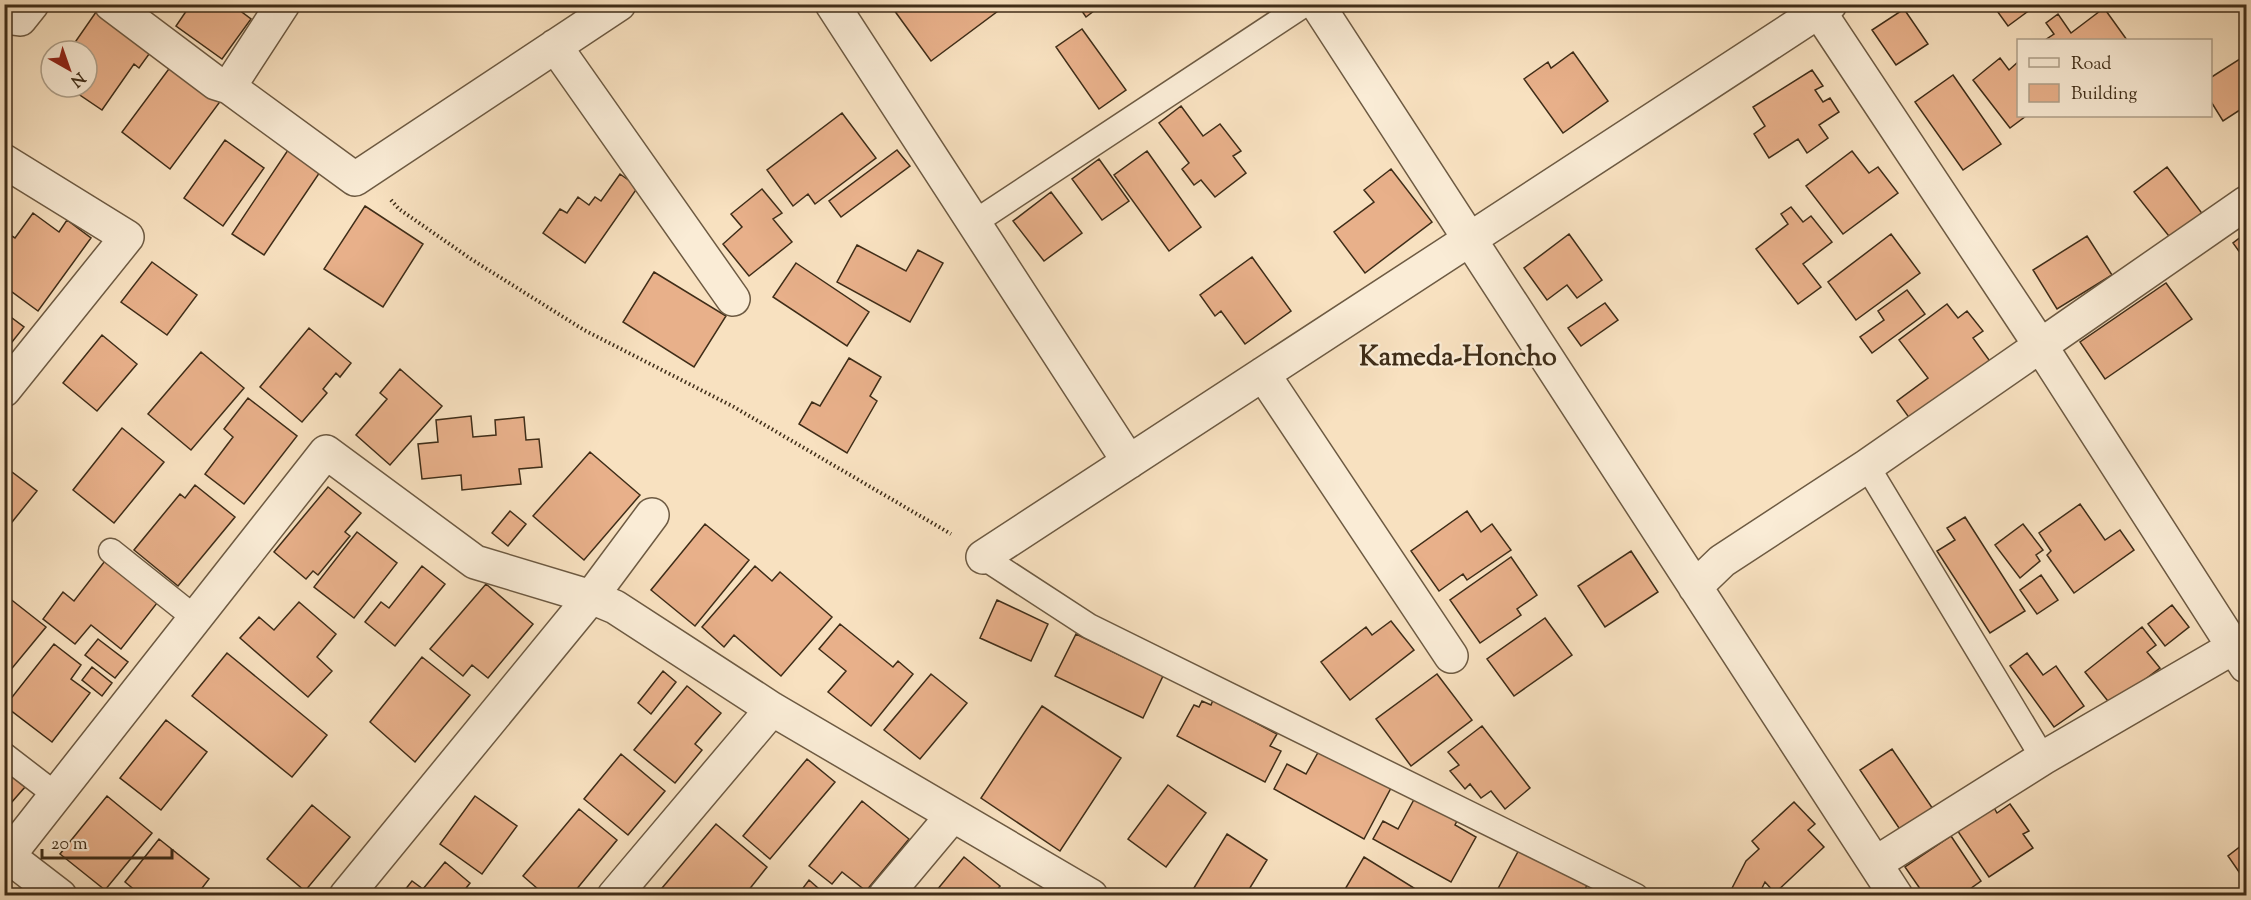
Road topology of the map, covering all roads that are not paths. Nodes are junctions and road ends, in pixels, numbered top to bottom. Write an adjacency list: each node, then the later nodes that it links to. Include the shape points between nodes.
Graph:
1 (32, 4): 9 (street, via 20,19)
2 (111, 4): 11 (street, via 216,83)
3 (282, 4): 11 (street)
4 (619, 4): 10 (street)
5 (832, 4): 14 (street)
6 (1305, 4): 14 (lane)
7 (1317, 4): 15 (street)
8 (1821, 7): 15 (street); 17 (street)
9 (4, 17)
10 (555, 46): 11 (street, via 354,179); 16 (street)
11 (229, 87)
12 (4, 161): 19 (street, via 127,237)
13 (2247, 203): 17 (street)
14 (975, 222): 20 (street)
15 (1470, 239): 18 (street); 25 (street)
16 (733, 299)
17 (2040, 345): 21 (street); 29 (street)
18 (1263, 374): 20 (street); 28 (street)
19 (4, 390)
20 (1129, 462): 24 (street)
21 (1867, 466): 25 (street, via 1722,561); 32 (lane)
22 (652, 514): 26 (street)
23 (111, 551): 27 (lane)
24 (983, 557): 41 (lane, via 1089,626)
25 (1695, 587): 35 (street)
26 (591, 597): 27 (street, via 475,562 326,452); 30 (street, via 615,607); 37 (street)
27 (195, 618): 33 (street)
28 (1451, 656)
29 (2240, 656): 32 (street)
30 (772, 709): 34 (street); 38 (street)
31 (4, 755): 33 (lane)
32 (2043, 758): 35 (street)
33 (56, 795): 36 (street, via 8,856)
34 (953, 815): 39 (street); 40 (street)
35 (1876, 863): 42 (street)
36 (60, 896)
37 (346, 896)
38 (614, 896)
39 (885, 896)
40 (1091, 896)
41 (1636, 896)
42 (1896, 896)

